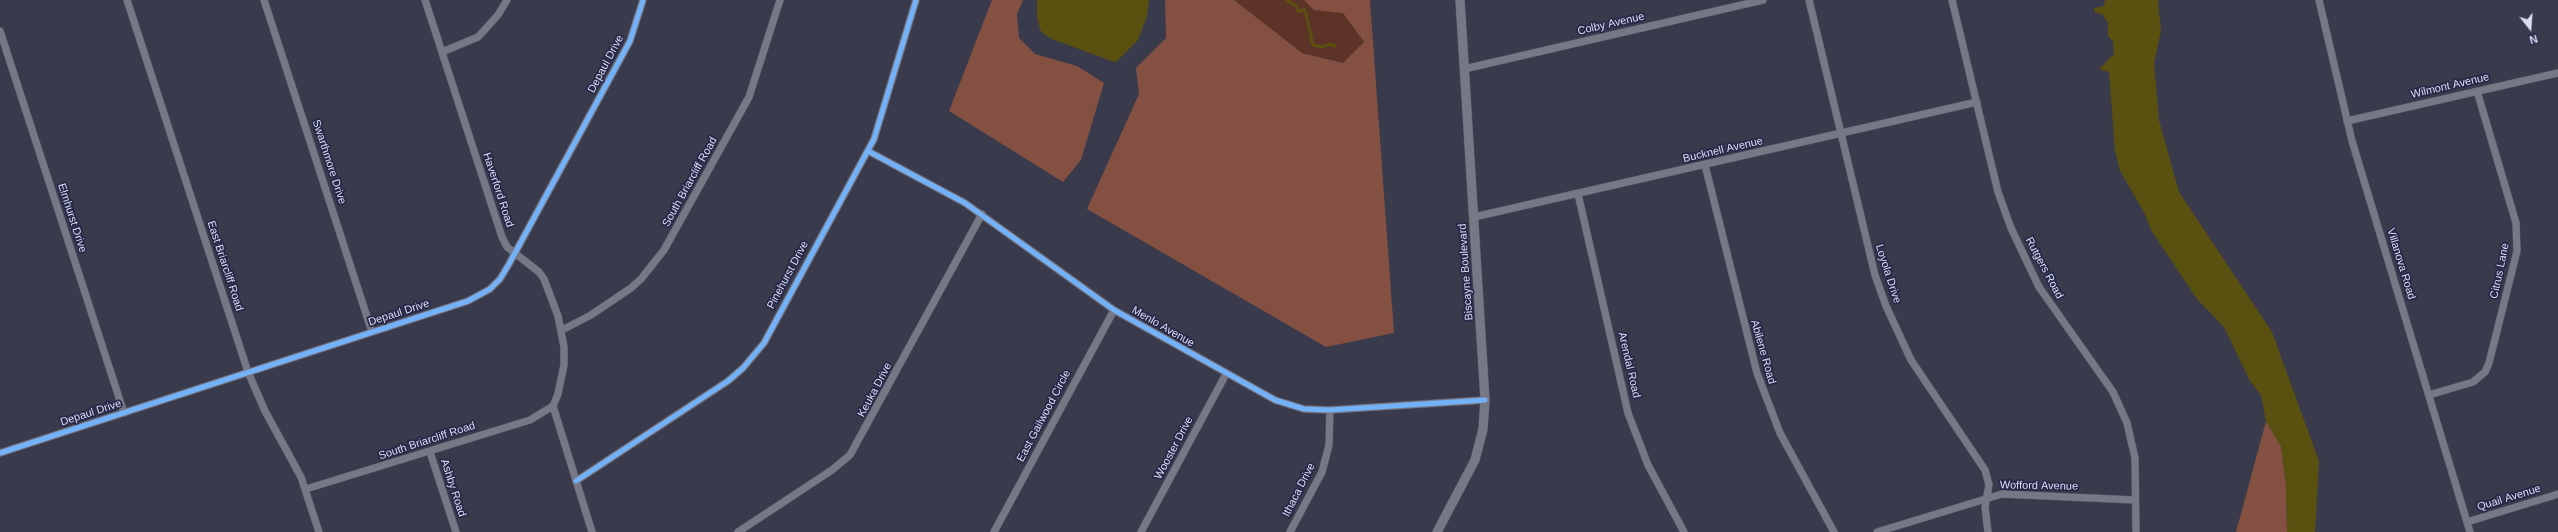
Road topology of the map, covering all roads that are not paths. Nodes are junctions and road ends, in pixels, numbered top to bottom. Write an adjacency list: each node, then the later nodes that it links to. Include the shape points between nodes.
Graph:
1 (127, 0): 30 (street, East Briarcliff Road)
2 (264, 0): 29 (street, Swarthmore Drive)
3 (425, 0): 14 (street, Haverford Road)
4 (507, 0): 14 (street, via 498,15 478,37)
5 (644, 0): 26 (street, Depaul Drive, via 631,39)
6 (780, 0): 28 (street, South Briarcliff Road, via 749,97 664,250 641,279 630,288 591,315)
7 (916, 0): 21 (street, Pinehurst Drive, via 874,139)
8 (1460, 0): 15 (street, Biscayne Boulevard)
9 (1763, 0): 15 (street, Colby Avenue)
10 (1809, 0): 20 (street, Loyola Drive)
11 (1952, 0): 18 (street, Rutgers Road)
12 (2319, 0): 19 (street, Villanova Road)
13 (0, 31): 36 (street, Elmhurst Drive)
14 (442, 52): 26 (street, Haverford Road, via 502,237 507,248)
15 (1464, 69): 25 (street, Biscayne Boulevard)
16 (2558, 72): 17 (street, Wilmont Avenue)
17 (2477, 91): 19 (street, Wilmont Avenue); 32 (street, Citrus Lane, via 2516,223 2517,251 2485,372 2473,382)
18 (1977, 102): 20 (street, Bucknell Avenue); 43 (street, Rutgers Road, via 1998,192 2025,260 2053,310 2099,371 2121,407 2132,441 2136,474)
19 (2347, 121): 32 (street, Villanova Road)
20 (1840, 134): 22 (street, Bucknell Avenue); 42 (street, Loyola Drive, via 1867,247 1886,306 1908,355 1926,386 1985,470 1989,485)
21 (868, 151): 24 (street, Menlo Avenue); 39 (street, Pinehurst Drive, via 764,343 743,368 728,381)
22 (1706, 165): 23 (street, Bucknell Avenue); 54 (street, Abilene Road, via 1759,379 1783,439)
23 (1578, 194): 25 (street, Bucknell Avenue); 53 (street, Arendal Road, via 1628,413 1648,465)
24 (982, 214): 27 (street, Menlo Avenue); 48 (street, Keuka Drive, via 850,455 832,470)
25 (1474, 217): 33 (street, Biscayne Boulevard)
26 (515, 254): 28 (street, Haverford Road, via 544,279); 29 (street, Depaul Drive, via 500,279 475,298)
27 (1114, 310): 31 (street, Menlo Avenue); 49 (street, East Gailwood Circle)
28 (562, 330): 34 (street, Haverford Road, via 564,365)
29 (372, 332): 30 (street, Depaul Drive)
30 (248, 372): 36 (street, Depaul Drive); 40 (street, East Briarcliff Road, via 265,411)
31 (1226, 374): 35 (street, Menlo Avenue, via 1291,406); 50 (street, Wooster Drive)
32 (2429, 395): 44 (street, Villanova Road)
33 (1485, 400): 35 (street, Menlo Avenue); 52 (street, Biscayne Boulevard, via 1483,429 1475,460)
34 (553, 406): 37 (street, South Briarcliff Road, via 530,420); 39 (street)
35 (1330, 410): 51 (street, Ithaca Drive, via 1329,445 1322,472)
36 (124, 412): 38 (street, Depaul Drive)
37 (430, 452): 40 (street, South Briarcliff Road); 46 (street, Ashby Road)
38 (0, 453)
39 (576, 481): 47 (street)
40 (306, 489): 45 (street, East Briarcliff Road)
41 (2558, 494): 44 (street, Quail Avenue)
42 (1986, 497): 43 (street, Wofford Avenue, via 2012,494); 55 (street, Wofford Avenue); 56 (street, Loyola Drive)
43 (2135, 500): 57 (street, Rutgers Road)
44 (2467, 522): 58 (street, Villanova Road)
45 (319, 532)
46 (456, 532)
47 (592, 532)
48 (738, 532)
49 (994, 532)
50 (1141, 532)
51 (1290, 532)
52 (1437, 532)
53 (1684, 532)
54 (1834, 532)
55 (1877, 532)
56 (1988, 532)
57 (2136, 532)
58 (2470, 532)

